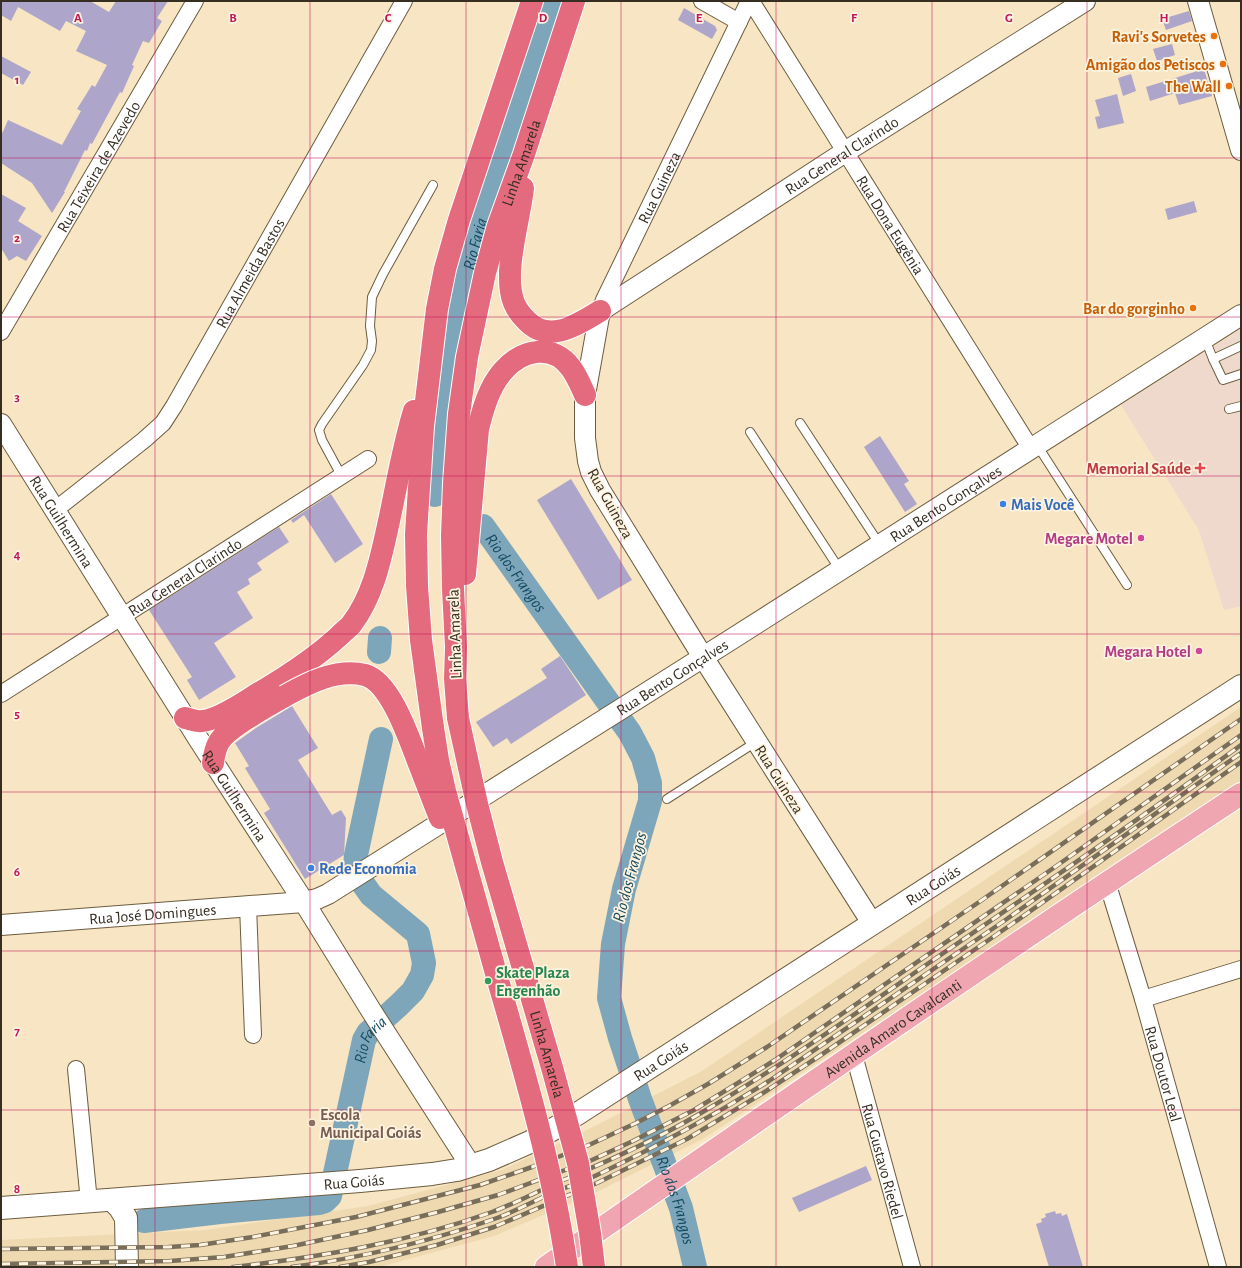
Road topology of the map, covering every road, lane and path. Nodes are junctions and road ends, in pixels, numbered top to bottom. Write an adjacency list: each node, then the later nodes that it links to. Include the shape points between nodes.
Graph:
1 (195, 1): 16 (street, Rua Teixeira de Azevedo)
2 (404, 1): 31 (street, Rua Almeida Bastos, via 163,423)
3 (532, 1): 20 (highway, Linha Amarela, via 458,220 445,269)
4 (574, 1): 12 (highway, Linha Amarela)
5 (702, 1): 9 (street)
6 (750, 1): 9 (street, Rua Guineza); 11 (street, Rua Dona Eugênia)
7 (1085, 1): 11 (street, Rua General Clarindo)
8 (1198, 1): 10 (street)
9 (739, 22): 14 (street, Rua Guineza)
10 (1241, 150)
11 (845, 152): 14 (street, Rua General Clarindo); 28 (street, Rua Dona Eugênia)
12 (524, 154): 14 (highway, via 522,194 512,256 511,288 514,302 528,323 538,330 547,332 572,328); 36 (highway, Linha Amarela, via 498,226 485,273 467,357 459,414 452,536)
13 (433, 185): 30 (lane, via 372,297 371,350 320,430 322,440)
14 (600, 311): 22 (street, Rua Guineza)
15 (1241, 315): 17 (street, Rua Bento Gonçalves)
16 (1, 332)
17 (1204, 338): 19 (lane); 28 (street, Rua Bento Gonçalves)
18 (1241, 346): 19 (lane)
19 (1213, 359): 21 (lane, via 1223,380)
20 (430, 369): 40 (highway, via 413,415 374,580 364,604 350,626 327,648 274,684 219,716 203,721); 45 (highway, Linha Amarela, bridge, via 423,426 416,571 421,640 438,760)
21 (1241, 374)
22 (585, 395): 36 (highway, via 571,367 562,358 549,352 536,351 524,354 503,371 493,387 478,429 466,574); 37 (street, Rua Guineza, via 585,438 591,472)
23 (1241, 406): 24 (lane)
24 (1229, 410)
25 (800, 423): 32 (lane)
26 (1, 424): 31 (street, Rua Guilhermina)
27 (750, 432): 33 (lane)
28 (1034, 447): 32 (street, Rua Bento Gonçalves); 34 (lane)
29 (368, 459): 30 (street, Rua General Clarindo)
30 (341, 475): 35 (street, Rua General Clarindo)
31 (55, 510): 35 (street, Rua Guilhermina)
32 (880, 545): 33 (street, Rua Bento Gonçalves)
33 (840, 570): 37 (street, Rua Bento Gonçalves)
34 (1127, 585)
35 (121, 616): 39 (street, Rua General Clarindo); 40 (street, Rua Guilhermina)
36 (456, 647): 67 (highway, Linha Amarela, bridge, via 458,718 472,781 492,862 578,1163)
37 (703, 657): 41 (street, Rua Guineza); 47 (street, Rua Bento Gonçalves, via 328,894)
38 (1241, 686): 49 (main road, Rua Goiás)
39 (1, 694)
40 (185, 718): 42 (street, Rua Guilhermina)
41 (756, 742): 44 (lane); 49 (street, Rua Guineza)
42 (213, 763): 45 (highway, bridge, via 219,741 227,732 284,696 317,680 336,675 366,675 377,681 392,702 448,836); 47 (street, Rua Guilhermina)
43 (1241, 794): 46 (main road, Avenida Amaro Cavalcanti)
44 (667, 799)
45 (466, 866): 65 (highway, Linha Amarela, bridge, via 532,1096)
46 (1107, 882): 52 (street, Rua Doutor Leal); 54 (main road, Avenida Amaro Cavalcanti)
47 (304, 902): 48 (street, Rua José Domingues); 56 (street, Rua Guilhermina)
48 (248, 906): 50 (street, Rua José Domingues); 53 (street)
49 (872, 923): 56 (main road, Rua Goiás, via 557,1127 507,1153)
50 (1, 925)
51 (1241, 968): 52 (street)
52 (1143, 999): 69 (street, Rua Doutor Leal)
53 (253, 1035)
54 (854, 1055): 57 (main road, Avenida Amaro Cavalcanti); 68 (street, Rua Gustavo Riedel)
55 (76, 1069): 60 (street)
56 (471, 1166): 58 (main road, Rua Goiás, via 432,1174 360,1181)
57 (670, 1181): 64 (main road, Avenida Amaro Cavalcanti); 66 (main road, via 604,1242 593,1258)
58 (140, 1198): 59 (main road, Rua Goiás); 62 (main road, via 131,1207)
59 (112, 1200): 60 (main road, Rua Goiás); 62 (main road)
60 (89, 1202): 61 (main road, Rua Goiás)
61 (1, 1208)
62 (126, 1218): 63 (main road)
63 (127, 1267)
64 (546, 1267)
65 (567, 1267)
66 (591, 1267)
67 (594, 1267)
68 (912, 1267)
69 (1218, 1267)

